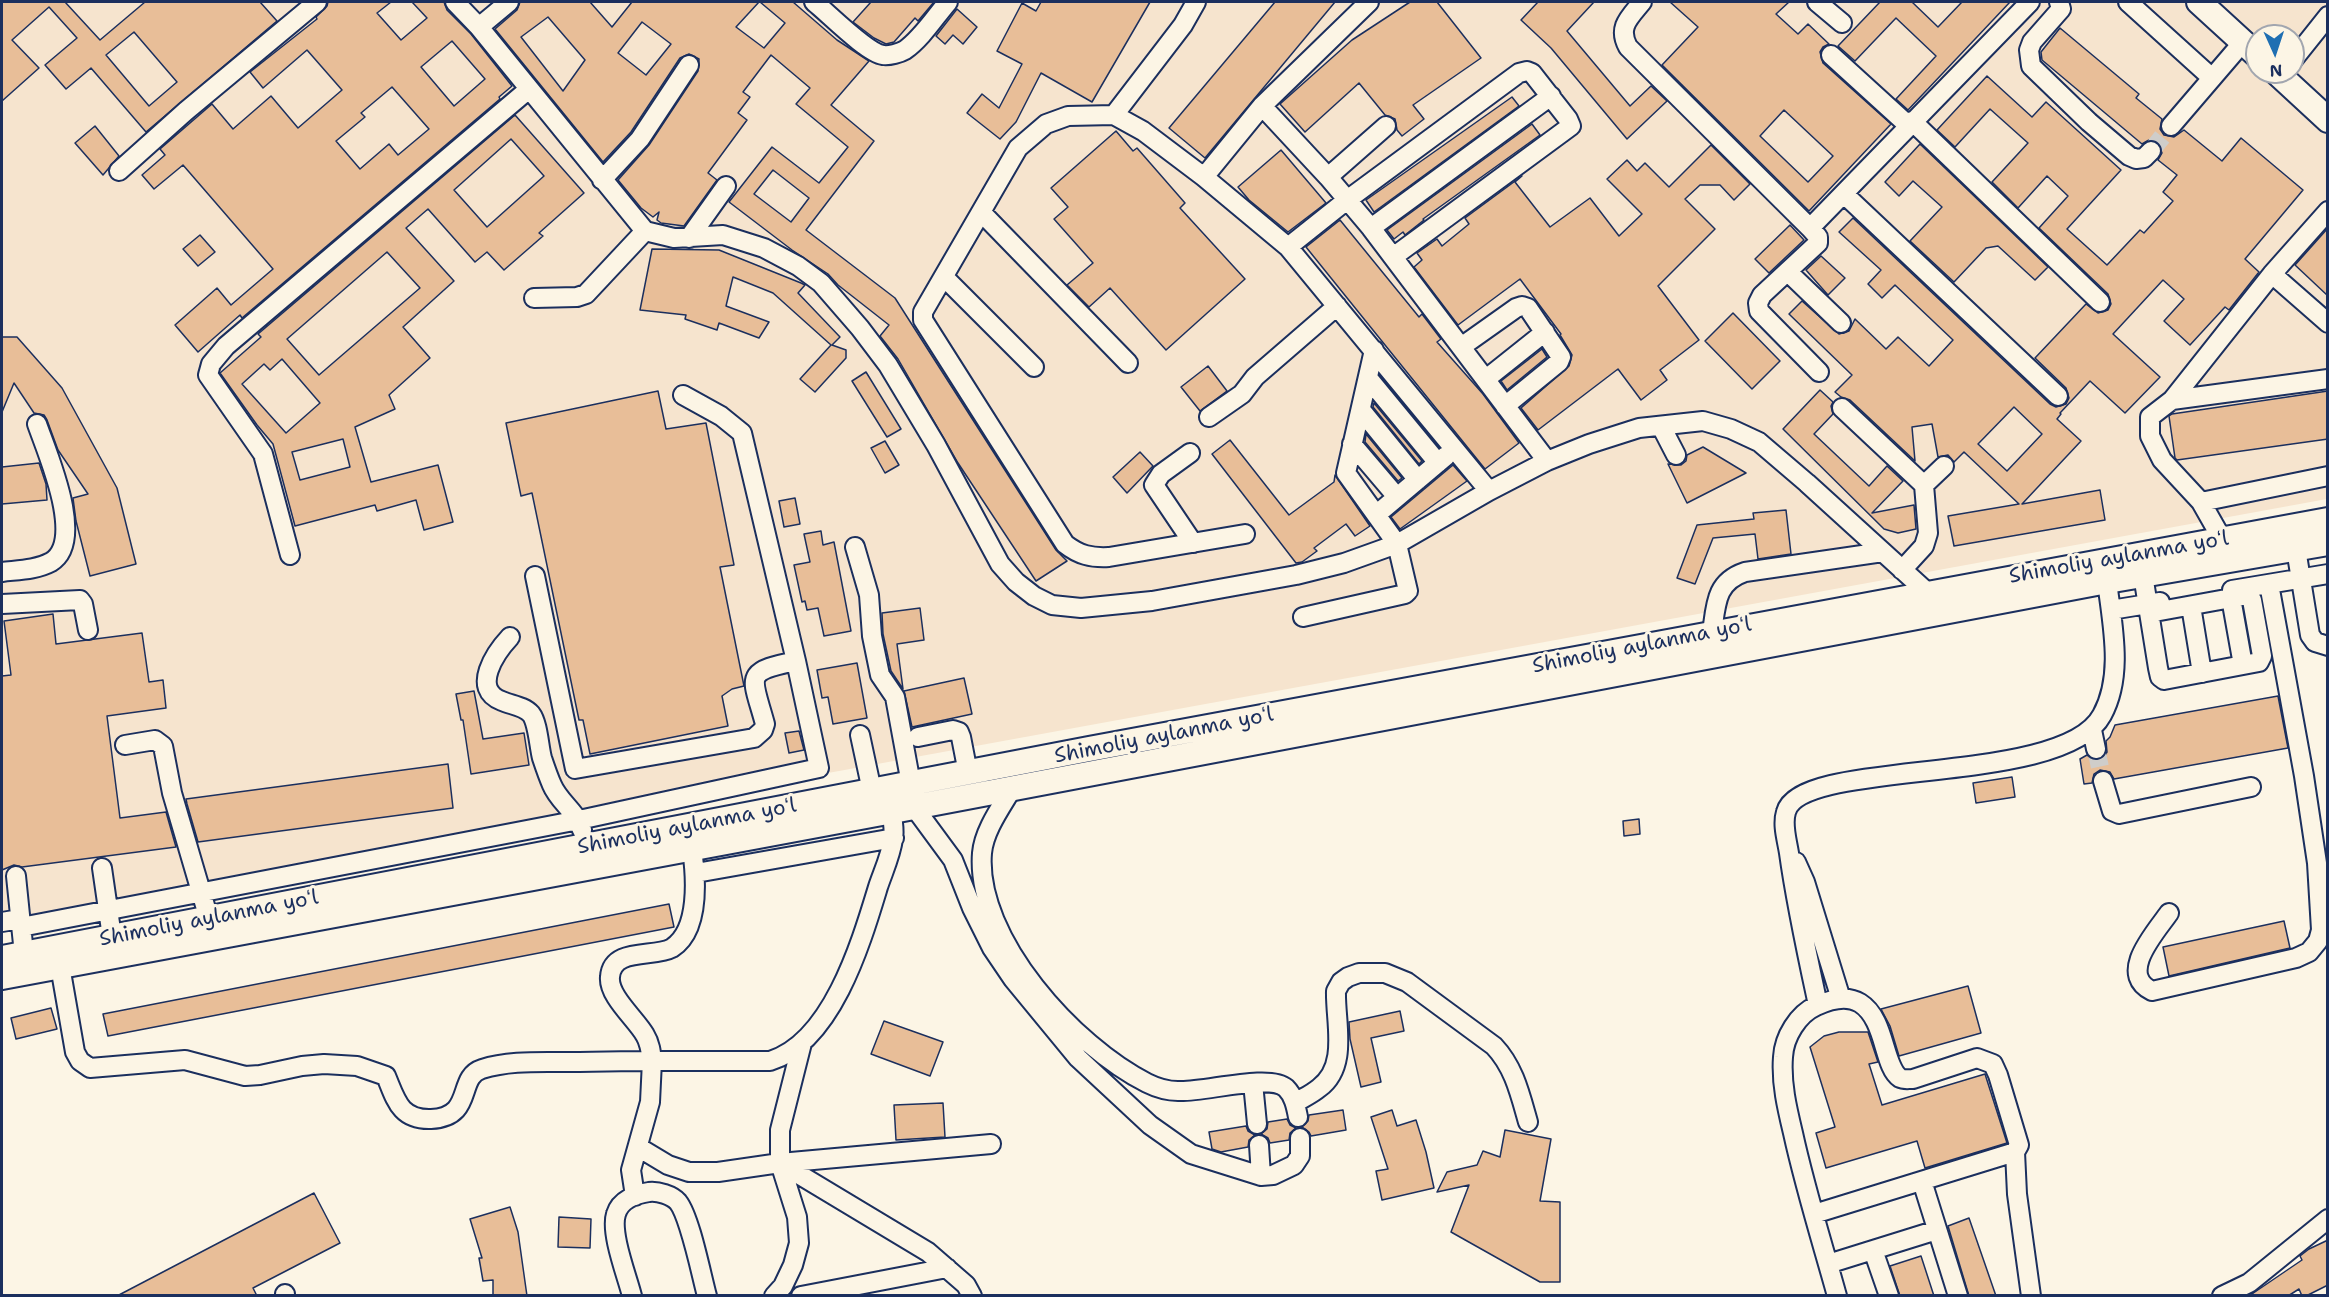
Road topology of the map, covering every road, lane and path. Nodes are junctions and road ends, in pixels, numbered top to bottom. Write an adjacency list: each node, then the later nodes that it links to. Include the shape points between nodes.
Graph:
1 (317, 2): 33 (street)
2 (455, 2): 16 (street)
3 (509, 2): 16 (street)
4 (814, 2): 5 (street, via 869,49 882,55 905,50)
5 (948, 2)
6 (1196, 2): 27 (street)
7 (1369, 2): 26 (street)
8 (1642, 2): 43 (street, via 1626,22 1623,34 1628,47)
9 (1817, 2): 15 (street)
10 (2030, 2): 29 (street)
11 (2059, 2): 32 (street, via 2061,9 2032,42 2031,66 2129,156 2144,158)
12 (2128, 2): 22 (street)
13 (2199, 2): 17 (main road)
14 (2328, 16): 18 (street)
15 (1842, 23)
16 (479, 27): 24 (street)
17 (2245, 43)
18 (2305, 44)
19 (2245, 52): 22 (street)
20 (1831, 55): 29 (street)
21 (689, 65): 36 (street, via 640,139)
22 (2212, 78): 31 (street)
23 (2296, 84): 28 (main road)
24 (529, 89): 36 (street); 97 (street, via 226,346 211,364 208,375 213,384 263,454)
25 (1551, 96): 39 (street, via 1532,73 1523,71); 42 (street); 47 (street, via 1571,123 1569,129)
26 (1262, 106): 34 (street); 35 (street)
27 (1114, 115): 34 (street, via 1143,131); 41 (street, via 1068,116 1046,124 1018,148)
28 (2328, 120)
29 (1910, 123): 38 (street); 52 (street)
30 (1386, 126): 35 (street)
31 (2171, 126)
32 (2151, 151)
33 (119, 171)
34 (1204, 177): 46 (street)
35 (1328, 177): 39 (street)
36 (603, 180): 44 (street)
37 (726, 186): 45 (street)
38 (1844, 194): 43 (street); 66 (street)
39 (1347, 200): 42 (street); 46 (street)
40 (2328, 211): 49 (street)
41 (981, 212): 50 (street); 59 (street)
42 (1371, 228): 47 (street)
43 (1810, 228): 48 (street, via 1818,243)
44 (645, 231): 45 (street); 51 (street, via 586,294)
45 (689, 238): 93 (street, via 723,235 753,245 798,266 821,283 888,366 1000,564 1016,582 1052,605 1081,608 1214,591 1344,564)
46 (1288, 247): 53 (street)
47 (1392, 257): 57 (street)
48 (1788, 272): 54 (street); 61 (street, via 1762,295 1759,311)
49 (2272, 274): 55 (street); 67 (street)
50 (944, 277): 60 (street); 91 (street, via 923,312 923,320 1065,544 1077,554 1095,558)
51 (534, 298)
52 (2100, 302)
53 (1337, 306): 58 (street); 71 (street, via 1255,376 1242,394)
54 (1841, 322)
55 (2328, 323)
56 (1545, 332): 57 (street, via 1528,308 1522,306); 63 (street); 68 (street, via 1559,353 1559,362)
57 (1461, 347): 63 (street)
58 (1374, 350): 62 (street); 75 (street)
59 (1128, 363)
60 (1034, 367)
61 (1819, 372)
62 (1368, 378): 70 (street); 79 (street)
63 (1485, 379): 68 (street)
64 (2328, 379): 67 (street)
65 (683, 395): 116 (street, via 742,433)
66 (2058, 396)
67 (2172, 400): 86 (street, via 2150,417 2150,436 2162,460)
68 (1505, 406): 78 (street)
69 (1842, 408): 83 (street)
70 (1360, 410): 74 (street); 82 (street)
71 (1209, 417)
72 (37, 424): 99 (street, via 57,481 66,531 64,547 53,561 36,568)
73 (1661, 426): 77 (street); 78 (street, via 1639,428); 96 (street, via 1703,421 1759,442)
74 (1352, 444): 85 (street); 87 (street, via 1346,473)
75 (1454, 449): 79 (street); 84 (street)
76 (1190, 453): 91 (street, via 1161,474 1154,485)
77 (1676, 455)
78 (1547, 461): 84 (street)
79 (1438, 463): 82 (street)
80 (1944, 466): 83 (street)
81 (2328, 477): 86 (street)
82 (1418, 480): 85 (street)
83 (1924, 485): 98 (street, via 1928,533 1924,546)
84 (1489, 491): 93 (street)
85 (1397, 497): 87 (street)
86 (2201, 502): 90 (street)
87 (1376, 515): 93 (street)
88 (2328, 520): 90 (main road, Shimoliy aylanma yoʻl)
89 (1245, 534): 91 (street)
90 (2222, 539): 106 (main road, Shimoliy aylanma yoʻl)
91 (1193, 543)
92 (2328, 543): 95 (main road, Shimoliy aylanma yoʻl)
93 (1397, 544): 111 (street, via 1406,594)
94 (855, 548): 131 (street, via 869,595 880,675 895,697)
95 (2296, 549): 101 (main road, Shimoliy aylanma yoʻl); 103 (street)
96 (1883, 552): 98 (street); 113 (street, via 1732,577 1722,586)
97 (290, 555)
98 (1902, 570): 106 (street)
99 (2, 572)
100 (2328, 574): 103 (street)
101 (2143, 575): 104 (main road, Shimoliy aylanma yoʻl); 109 (street)
102 (535, 576): 116 (street, via 576,769 754,738 765,724 754,684 756,675 765,667)
103 (2301, 579): 105 (street); 115 (street, via 2310,635 2315,642)
104 (2107, 581): 110 (street); 122 (main road, Shimoliy aylanma yoʻl)
105 (2269, 584): 109 (street); 142 (street, via 2313,833 2321,930 2318,941 2296,958 2152,991 2143,987 2136,963)
106 (1928, 593): 113 (main road, Shimoliy aylanma yoʻl)
107 (2, 604): 112 (street, via 80,600)
108 (2191, 606): 109 (street); 117 (street); 117 (street, via 2231,598 2243,665)
109 (2149, 609): 110 (street); 117 (street, via 2160,677 2164,680)
110 (2110, 610): 118 (street, via 2115,651 2112,687 2103,715)
111 (1303, 616)
112 (88, 630)
113 (1712, 633): 122 (main road, Shimoliy aylanma yoʻl)
114 (510, 636): 132 (street, via 489,665 489,688 492,695 533,717 553,787)
115 (2328, 646)
116 (796, 661): 124 (street)
117 (2202, 673)
118 (2092, 730): 123 (street); 135 (street, via 2046,750 1992,763 1842,782 1807,792 1786,811)
119 (860, 735): 129 (street)
120 (918, 737): 125 (street, via 959,732)
121 (124, 745): 140 (street, via 155,740 163,746 172,793)
122 (1171, 746): 125 (main road, Shimoliy aylanma yoʻl); 127 (main road, Shimoliy aylanma yoʻl)
123 (2096, 749)
124 (819, 768): 130 (street); 132 (street)
125 (968, 773): 131 (main road, Shimoliy aylanma yoʻl)
126 (2103, 781): 128 (street, via 2112,811 2119,814)
127 (1013, 787): 131 (main road, Shimoliy aylanma yoʻl); 154 (street, via 982,850 981,872 990,909 1022,971 1112,1063 1149,1084 1179,1091)
128 (2251, 787)
129 (872, 791): 130 (main road, Shimoliy aylanma yoʻl); 131 (main road, Shimoliy aylanma yoʻl)
130 (826, 800): 133 (main road, Shimoliy aylanma yoʻl)
131 (906, 801): 133 (main road, Shimoliy aylanma yoʻl); 134 (street); 163 (street, via 952,860 982,928 1013,980 1078,1058 1150,1125 1191,1154)
132 (579, 820): 136 (street); 140 (street)
133 (689, 838): 136 (main road, Shimoliy aylanma yoʻl); 138 (street); 148 (main road, Shimoliy aylanma yoʻl)
134 (894, 838): 138 (street); 152 (street, via 865,930 837,998)
135 (1788, 844): 150 (street, via 1805,882); 151 (street, via 1796,905)
136 (586, 846): 143 (main road, Shimoliy aylanma yoʻl)
137 (102, 868): 141 (street)
138 (696, 873): 153 (street, via 691,919 681,938 661,951 630,956 610,972 611,988 646,1036)
139 (16, 876): 145 (street)
140 (201, 892): 141 (street); 143 (street)
141 (108, 909): 145 (street); 146 (street)
142 (2169, 912)
143 (209, 919): 146 (main road, Shimoliy aylanma yoʻl)
144 (2, 922): 145 (street)
145 (21, 923): 147 (street)
146 (112, 937): 147 (main road, Shimoliy aylanma yoʻl)
147 (13, 956)
148 (60, 966): 149 (main road, Shimoliy aylanma yoʻl); 153 (street, via 75,1052 90,1068 185,1060 245,1076 324,1064 357,1066 386,1076 404,1112 429,1119 454,1112 474,1074 488,1067 527,1062)
149 (2, 977)
150 (1841, 999): 151 (street); 161 (street, via 1860,1003 1878,1023 1890,1061 1902,1080 1977,1058 1993,1064 2019,1145)
151 (1818, 1005): 166 (street, via 1800,1017 1789,1034 1783,1055 1784,1090)
152 (802, 1043): 153 (street, via 770,1061); 162 (street, via 780,1130)
153 (652, 1061): 160 (street, via 650,1102)
154 (1253, 1083): 155 (street, via 1270,1082 1284,1087 1296,1110 1321,1087 1338,1057 1336,991 1341,982 1359,973 1385,973 1407,982 1503,1055 1516,1080); 156 (street)
155 (1528, 1122)
156 (1257, 1124)
157 (1300, 1138): 163 (street, via 1300,1156 1294,1165)
158 (991, 1144): 162 (street)
159 (1259, 1145): 163 (street)
160 (638, 1147): 162 (street, via 689,1172); 165 (street, via 631,1170)
161 (2015, 1152): 164 (street); 181 (street)
162 (780, 1163): 171 (street, via 928,1252); 175 (street, via 797,1217 799,1244 783,1286)
163 (1261, 1176)
164 (1922, 1181): 166 (street); 168 (street)
165 (634, 1196): 173 (street, via 622,1202 615,1214 615,1230); 174 (street, via 663,1193 677,1201 685,1215)
166 (1814, 1214): 170 (street)
167 (2328, 1218): 172 (street)
168 (1937, 1230): 169 (street); 180 (street)
169 (1873, 1250): 170 (street); 179 (street)
170 (1828, 1264): 178 (street)
171 (947, 1268): 176 (street); 177 (street)
172 (2253, 1289): 182 (street)
173 (632, 1296)
174 (707, 1296)
175 (774, 1296)
176 (801, 1296)
177 (972, 1296)
178 (1837, 1296)
179 (1889, 1296)
180 (1958, 1296)
181 (2031, 1296)
182 (2222, 1296)

